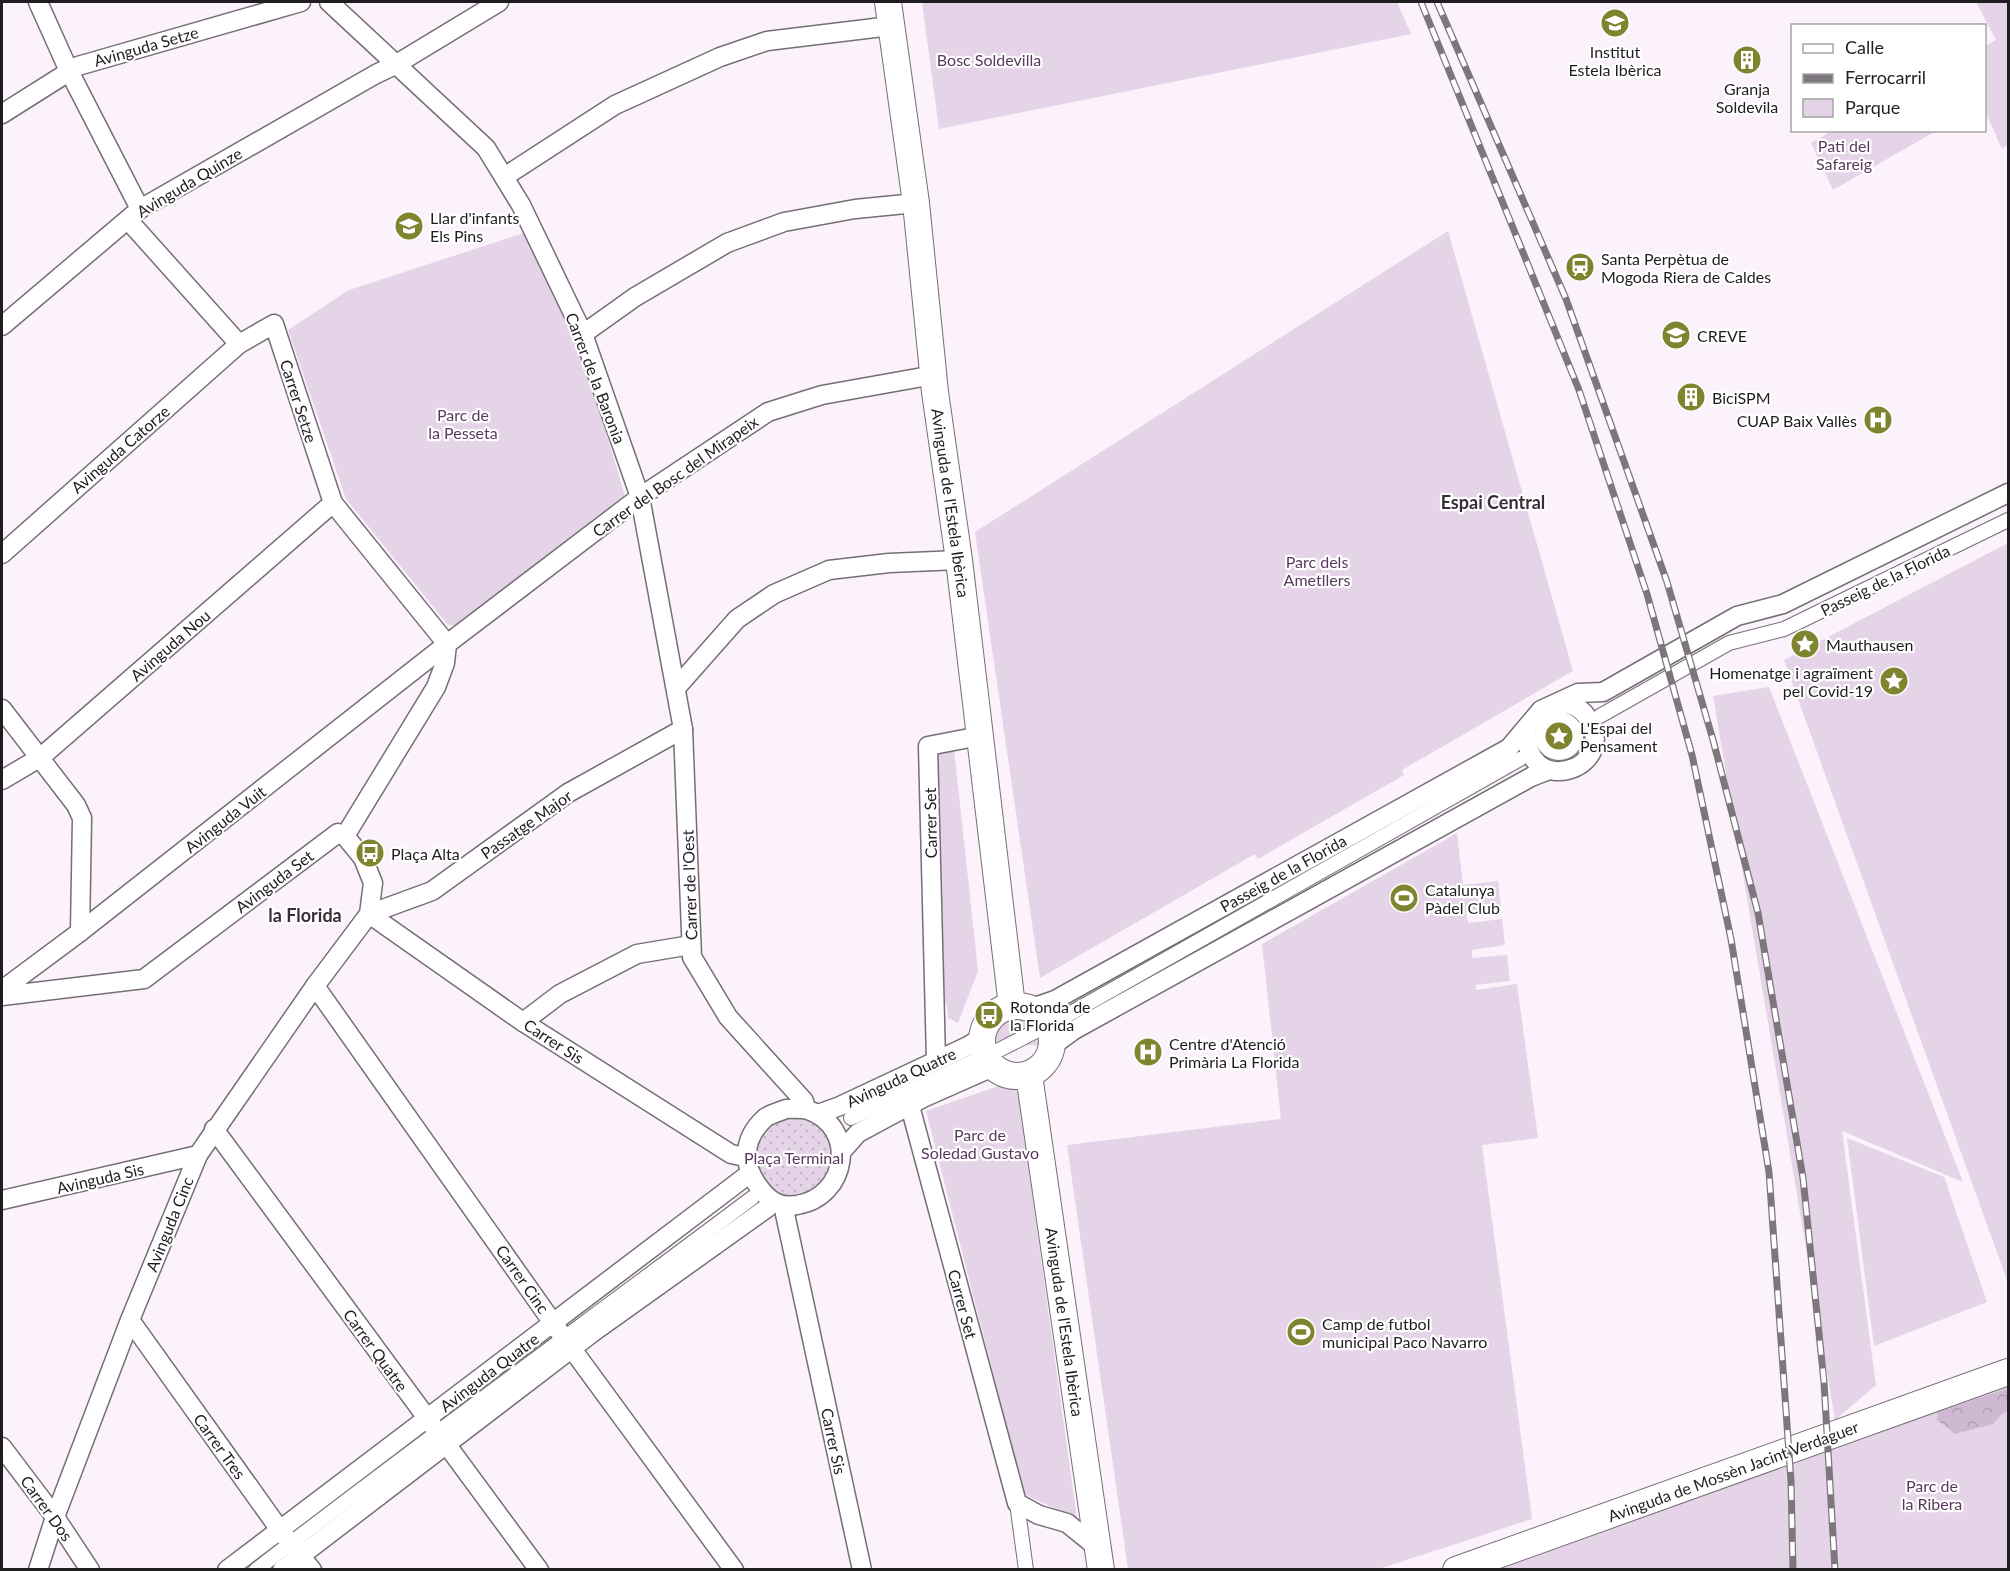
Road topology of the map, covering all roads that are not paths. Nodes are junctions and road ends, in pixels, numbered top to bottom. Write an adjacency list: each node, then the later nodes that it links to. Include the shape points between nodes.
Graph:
1 (38, 2): 7 (street)
2 (301, 2): 7 (street, Avinguda Setze)
3 (329, 2): 6 (street, Carrer de la Baronia)
4 (499, 2): 6 (street, Avinguda Quinze)
5 (889, 14): 9 (street, via 767,41 720,57 615,105); 10 (main road, Avinguda de l'Estela Ibèrica)
6 (395, 65): 9 (street, Carrer de la Baronia, via 486,148); 11 (street, Avinguda Quinze)
7 (69, 71): 8 (street, Avinguda Setze); 11 (street)
8 (2, 114)
9 (504, 177): 13 (street, Carrer de la Baronia)
10 (916, 203): 13 (street, via 784,222 727,243); 15 (main road, Avinguda de l'Estela Ibèrica)
11 (134, 214): 12 (street, Avinguda Quinze); 14 (street)
12 (2, 326)
13 (583, 334): 17 (street, Carrer de la Baronia)
14 (239, 344): 18 (street, Carrer Setze, via 274,324); 20 (street, Avinguda Catorze)
15 (934, 375): 17 (street, Carrer del Bosc del Mirapeix, via 822,395 768,412); 21 (main road, Avinguda de l'Estela Ibèrica)
16 (2008, 493): 24 (street, Passeig de la Florida, via 1783,604 1737,616)
17 (640, 497): 22 (street, Carrer del Bosc del Mirapeix); 23 (street, Carrer de la Baronia)
18 (333, 503): 22 (street, Carrer Setze); 31 (street, Avinguda Nou)
19 (2008, 520): 27 (street, Passeig de la Florida, via 1784,629 1729,643)
20 (2, 554)
21 (959, 560): 23 (street, via 830,570 774,594 737,619); 30 (main road, Avinguda de l'Estela Ibèrica)
22 (447, 644): 35 (street, via 436,687); 37 (street, Avinguda Vuit)
23 (676, 688): 29 (street, Carrer de la Baronia)
24 (1603, 692): 25 (street, Passeig de la Florida, via 1578,693); 27 (street, Passeig de la Florida)
25 (1551, 705): 27 (street, via 1572,705); 28 (street, Passeig de la Florida, via 1534,717)
26 (2, 709): 31 (street)
27 (1585, 721): 27 (street, Passeig de la Florida, via 1550,722 1542,734 1542,747 1566,752); 33 (street, via 1595,733 1587,760 1561,772)
28 (1527, 728): 33 (street, via 1530,754 1537,764); 43 (street, Passeig de la Florida, via 1509,748 1055,1000)
29 (683, 729): 36 (street, Passatge Major, via 568,793 432,891); 38 (street, Carrer de l'Oest)
30 (980, 736): 43 (main road, Avinguda de l'Estela Ibèrica); 45 (street, Carrer Set, via 928,746)
31 (41, 757): 34 (street, Avinguda Nou); 37 (street, via 82,818)
32 (1520, 759): 43 (street, Passeig de la Florida)
33 (1549, 770): 43 (street, via 1074,1030)
34 (2, 780)
35 (345, 836): 36 (street, via 363,858 373,883); 41 (street, Avinguda Set, via 338,833 144,979)
36 (369, 914): 39 (street, Avinguda Cinc); 42 (street, Carrer Sis)
37 (80, 933): 40 (street, Avinguda Vuit)
38 (691, 945): 42 (street, via 637,954 560,994); 48 (street, Carrer de l'Oest, via 692,957 728,1017)
39 (315, 986): 50 (street, Avinguda Cinc); 58 (street, Carrer Cinc)
40 (2, 990)
41 (2, 996)
42 (523, 1022): 53 (street, Carrer Sis)
43 (1038, 1022): 44 (street); 44 (main road, via 995,1013 987,1022); 46 (main road, via 1041,1068)
44 (988, 1053): 45 (street, Avinguda Quatre, via 968,1046); 46 (main road, via 1002,1074); 47 (street, Avinguda Quatre); 49 (street, Avinguda Quatre)
45 (936, 1060): 48 (street, Avinguda Quatre, via 840,1106)
46 (1029, 1075): 66 (main road, Avinguda de l'Estela Ibèrica)
47 (910, 1106): 51 (street, Avinguda Quatre, via 858,1133); 63 (street, Carrer Set)
48 (812, 1111): 51 (street, via 834,1130); 53 (street, via 786,1109 766,1118 750,1138)
49 (851, 1118)
50 (214, 1129): 52 (street, Avinguda Cinc); 61 (street, Carrer Quatre)
51 (842, 1151): 56 (street, via 832,1185 817,1198 801,1204)
52 (198, 1155): 55 (street, Avinguda Sis); 57 (street, Avinguda Cinc)
53 (747, 1165): 56 (street, via 762,1191); 58 (street, Avinguda Quatre)
54 (752, 1198): 59 (street, Avinguda Quatre)
55 (2, 1200)
56 (779, 1205): 59 (street, Avinguda Quatre); 74 (street, Carrer Sis, via 787,1226)
57 (130, 1320): 64 (street, Avinguda Cinc); 65 (street, Carrer Tres)
58 (554, 1323): 59 (street, Carrer Cinc); 61 (street, Avinguda Quatre)
59 (569, 1343): 61 (street, Avinguda Quatre); 73 (street, Carrer Cinc)
60 (2008, 1372): 76 (main road, Avinguda de Mossèn Jacint Verdaguer)
61 (437, 1432): 65 (street, Avinguda Quatre); 65 (street, Avinguda Quatre); 72 (street, Carrer Quatre)
62 (2, 1447): 64 (street, Carrer Dos)
63 (1017, 1503): 66 (street, via 1066,1523); 75 (street, Carrer Set)
64 (55, 1517): 67 (street, Avinguda Cinc); 68 (street, Carrer Dos)
65 (296, 1549): 69 (street, Avinguda Quatre); 70 (street, Avinguda Quatre); 71 (street, Avinguda Quatre)
66 (1100, 1559)
67 (38, 1569)
68 (90, 1569)
69 (227, 1569)
70 (256, 1569)
71 (282, 1569)
72 (539, 1569)
73 (734, 1569)
74 (862, 1569)
75 (1026, 1569)
76 (1456, 1569)

